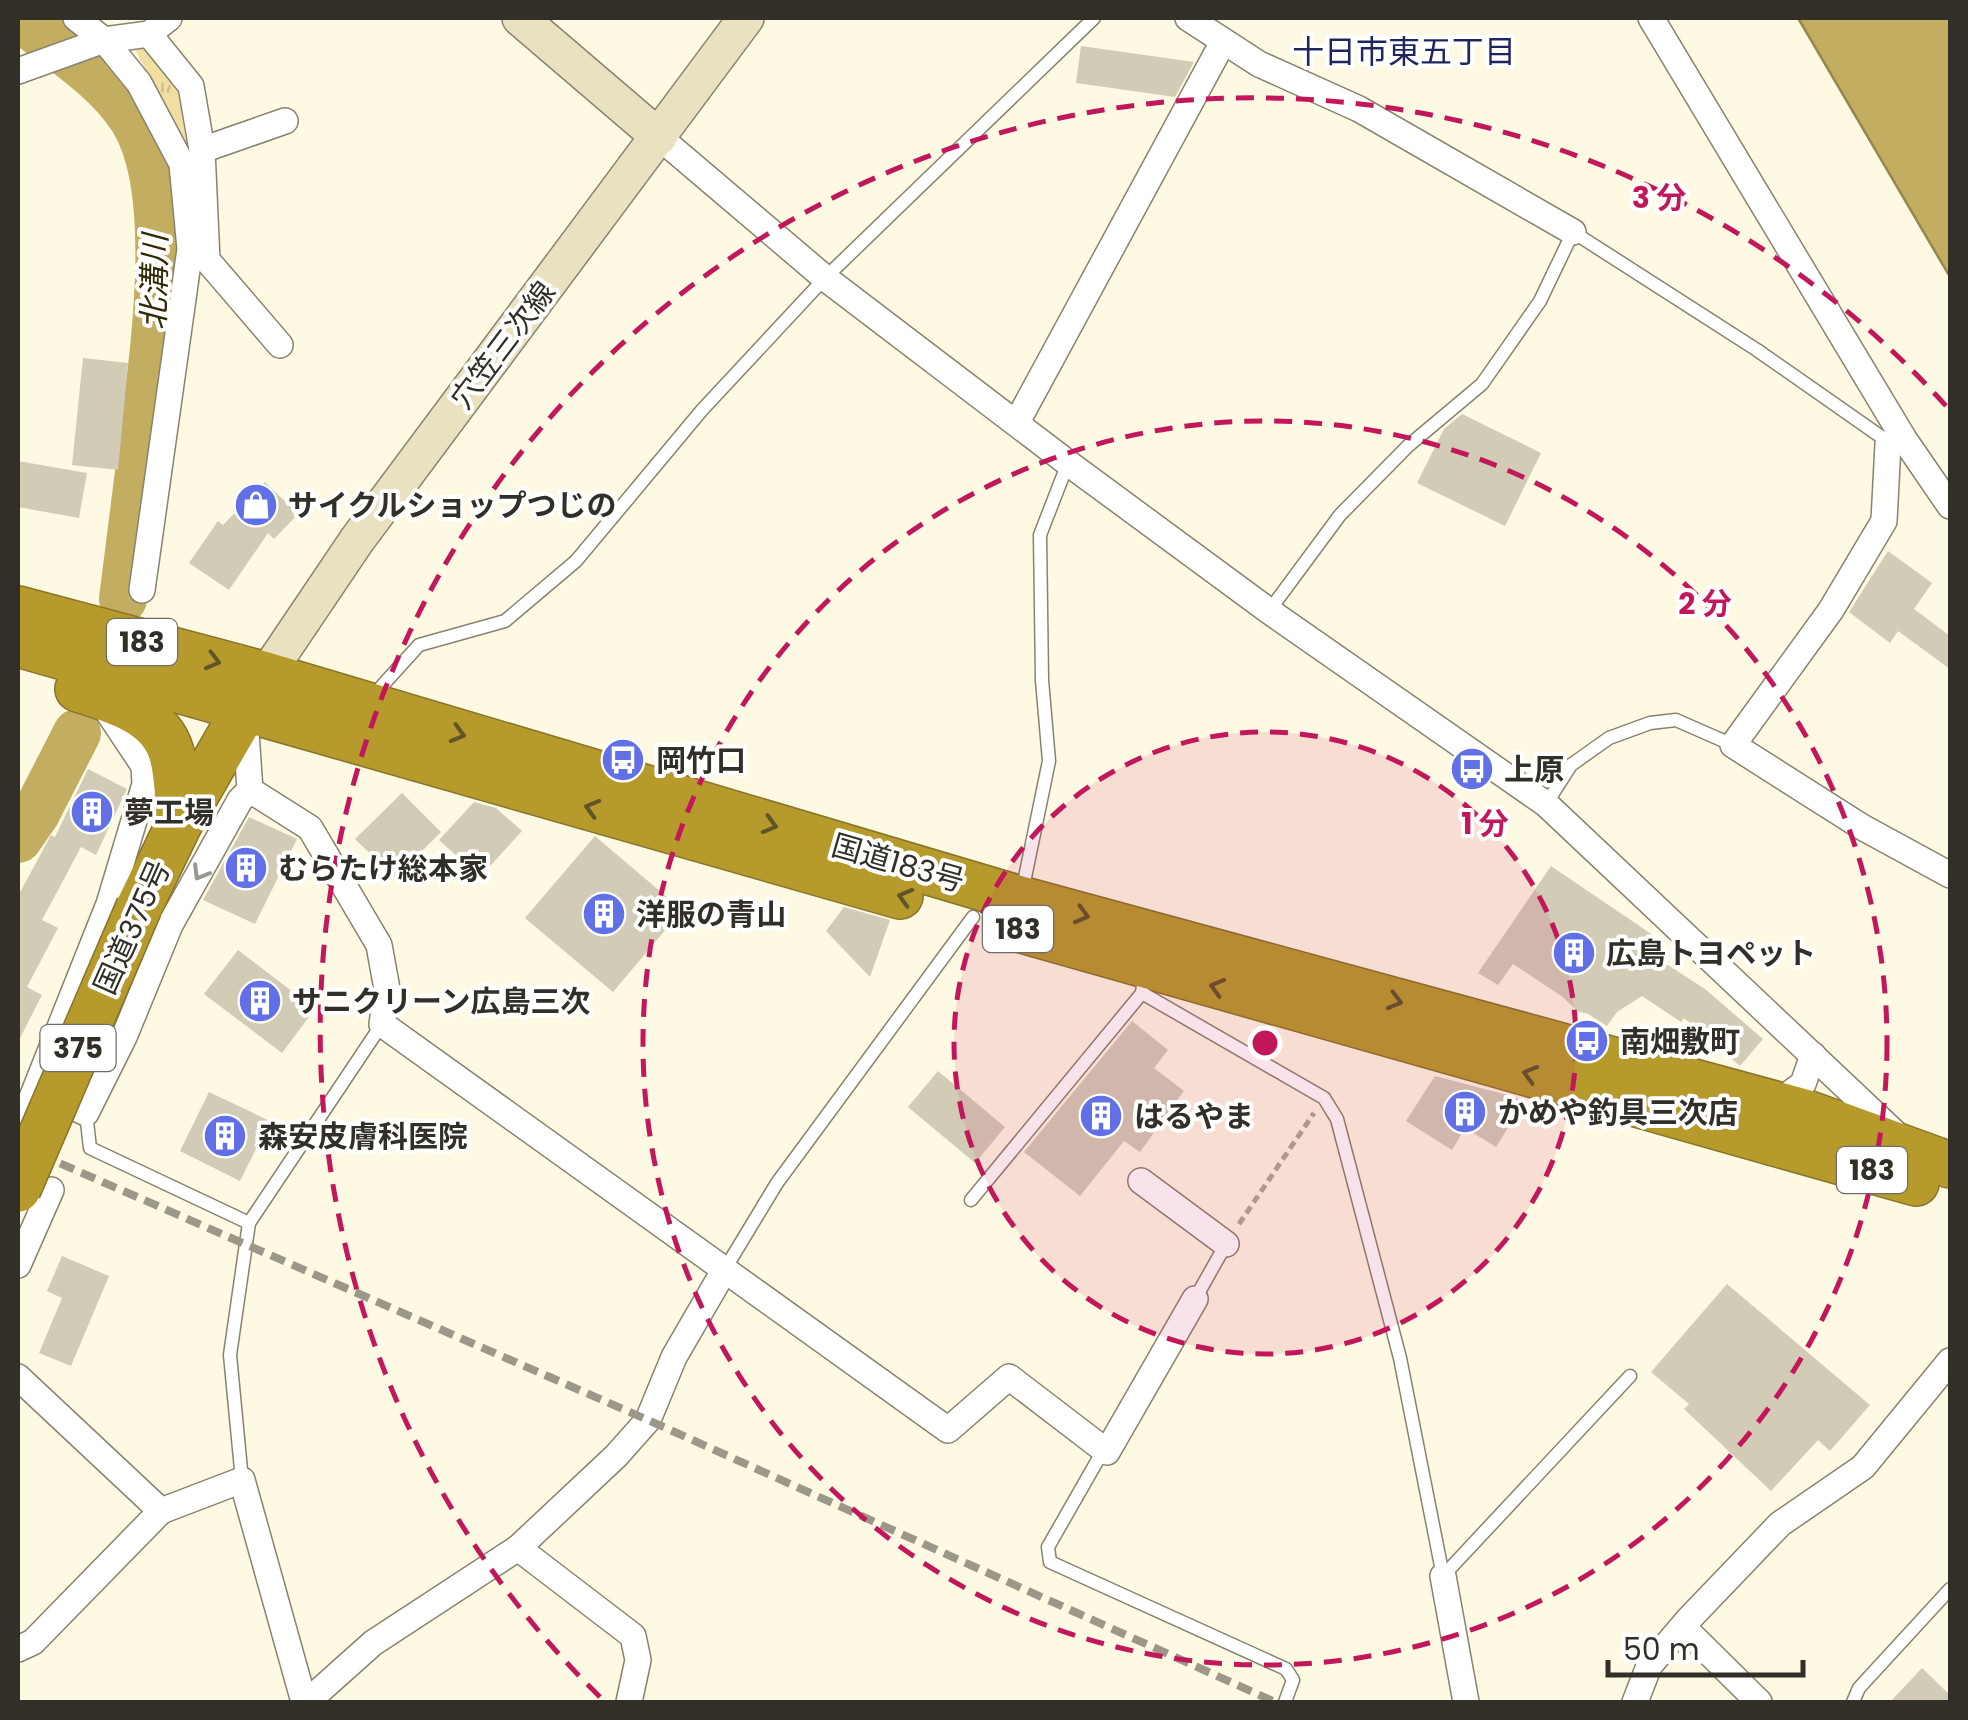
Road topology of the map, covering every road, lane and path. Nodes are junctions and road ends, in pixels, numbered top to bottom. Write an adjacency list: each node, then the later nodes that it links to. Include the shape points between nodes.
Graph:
1 (76, 18): 8 (street)
2 (520, 18): 12 (main road)
3 (746, 18): 12 (main road, 穴笠三次線)
4 (1094, 18): 15 (lane)
5 (1188, 18): 9 (street)
6 (1650, 18): 18 (street)
7 (159, 26): 8 (street); 13 (street, via 190,86)
8 (104, 40): 10 (street); 21 (street, via 139,83 182,164 190,249)
9 (1223, 42): 14 (street, via 1359,109); 17 (street)
10 (18, 71)
11 (285, 121): 13 (street)
12 (659, 137): 15 (street); 26 (main road, 穴笠三次線, via 357,540)
13 (202, 150): 16 (street, via 207,260)
14 (1573, 232): 18 (lane); 23 (lane, via 1540,301 1482,384 1340,516)
15 (825, 278): 17 (street); 28 (lane, via 702,410 576,562 504,620 419,644)
16 (280, 344)
17 (1017, 422): 19 (street)
18 (1896, 441): 20 (street); 29 (street, via 1884,521 1832,610)
19 (1068, 463): 23 (street); 34 (lane, via 1040,535 1048,761)
20 (1950, 506)
21 (142, 590)
22 (18, 609): 26 (highway, 国道183号 / 183, one-way to 26)
23 (1269, 611): 31 (street)
24 (18, 644): 26 (highway, 国道183号 / 183)
25 (18, 656): 27 (highway, via 62,684)
26 (255, 692): 28 (highway, 国道183号 / 183); 30 (street); 32 (highway, 国道375号 / 375); 34 (highway, 国道183号 / 183, one-way to 26)
27 (97, 696): 32 (highway, via 132,707 171,749); 38 (street, via 144,766 145,784 109,904)
28 (364, 706): 34 (highway, 国道183号 / 183, one-way to 34)
29 (1733, 745): 31 (lane, via 1676,720 1650,722 1609,738 1571,766); 33 (street)
30 (250, 790): 36 (street, via 310,828 379,945 387,989); 41 (street, one-way to 41, via 170,925)
31 (1546, 804): 37 (street)
32 (180, 822): 45 (highway, 国道375号 / 375, bridge, via 139,908)
33 (1950, 875)
34 (1002, 914): 35 (highway, 国道183号 / 183); 40 (highway, 国道183号 / 183, one-way to 40); 51 (lane, via 777,1184)
35 (1144, 980): 39 (lane); 46 (highway, 国道183号 / 183, one-way to 35); 47 (lane)
36 (382, 1024): 48 (lane); 51 (street)
37 (1813, 1055): 40 (street, via 1803,1084); 43 (street)
38 (37, 1089): 41 (street); 42 (street)
39 (1324, 1098): 49 (path); 60 (lane, via 1337,1119 1400,1358)
40 (1775, 1104): 43 (highway, 国道183号 / 183)
41 (86, 1113): 48 (lane, via 90,1148)
42 (25, 1115)
43 (1940, 1167)
44 (1140, 1181): 49 (street)
45 (34, 1190): 50 (street)
46 (1950, 1193)
47 (970, 1200)
48 (249, 1223): 57 (lane, via 230,1355)
49 (1226, 1244): 52 (lane)
50 (18, 1265)
51 (725, 1270): 56 (street, via 948,1430 1009,1377); 59 (street, via 674,1357 648,1420)
52 (1194, 1299): 56 (street)
53 (1950, 1361): 62 (street, via 1863,1467 1780,1524)
54 (1630, 1376): 60 (lane)
55 (18, 1377): 58 (street)
56 (1104, 1449): 66 (lane, via 1048,1546 1050,1562 1286,1668 1293,1680)
57 (242, 1480): 58 (street); 64 (street)
58 (161, 1511): 63 (street)
59 (518, 1548): 64 (street, via 373,1643); 65 (street, via 633,1636 638,1660)
60 (1442, 1576): 67 (street)
61 (1950, 1589): 70 (lane, via 1859,1688)
62 (1682, 1627): 68 (street, via 1650,1666); 69 (street)
63 (18, 1649)
64 (306, 1702)
65 (629, 1702)
66 (1286, 1702)
67 (1466, 1702)
68 (1635, 1702)
69 (1759, 1702)
70 (1854, 1702)

